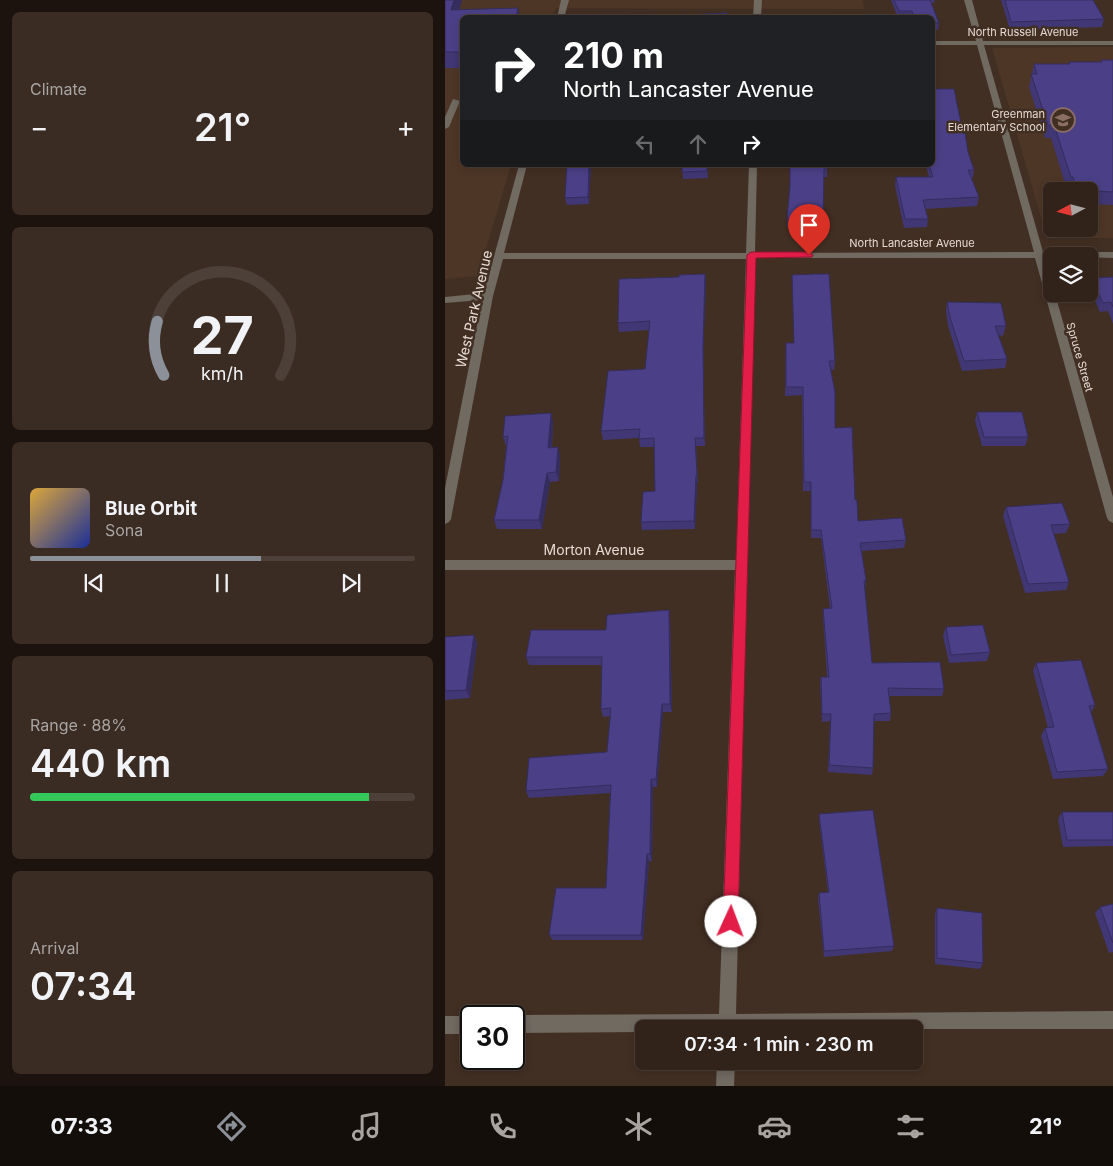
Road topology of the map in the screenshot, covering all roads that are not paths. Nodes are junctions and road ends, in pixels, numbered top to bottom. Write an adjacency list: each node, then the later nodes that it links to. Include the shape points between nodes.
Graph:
1 (565, 0): 4 (street)
2 (758, 0): 5 (street)
3 (968, 0): 7 (street, Spruce Street)
4 (561, 15)
5 (757, 15)
6 (935, 43): 7 (street, North Russell Avenue)
7 (980, 43): 8 (street, North Russell Avenue); 14 (street, Spruce Street)
8 (1113, 43)
9 (456, 101): 10 (street)
10 (445, 127)
11 (523, 167): 16 (street, West Park Avenue)
12 (753, 167): 13 (street)
13 (751, 255): 14 (street, North Lancaster Avenue); 16 (street, North Lancaster Avenue); 22 (street)
14 (1039, 255): 15 (street, North Lancaster Avenue); 19 (street, Spruce Street)
15 (1113, 255)
16 (501, 256): 17 (street, West Park Avenue)
17 (488, 296): 18 (street); 20 (street, West Park Avenue)
18 (445, 300)
19 (1113, 518)
20 (445, 519)
21 (445, 565): 22 (street, Morton Avenue)
22 (743, 565): 23 (street)
23 (727, 1020)
24 (1113, 1020): 25 (street)
25 (923, 1022)
26 (525, 1024): 29 (street)
27 (445, 1025): 28 (street)
28 (460, 1025)
29 (635, 1025)
30 (726, 1070): 31 (street)
31 (725, 1086)

